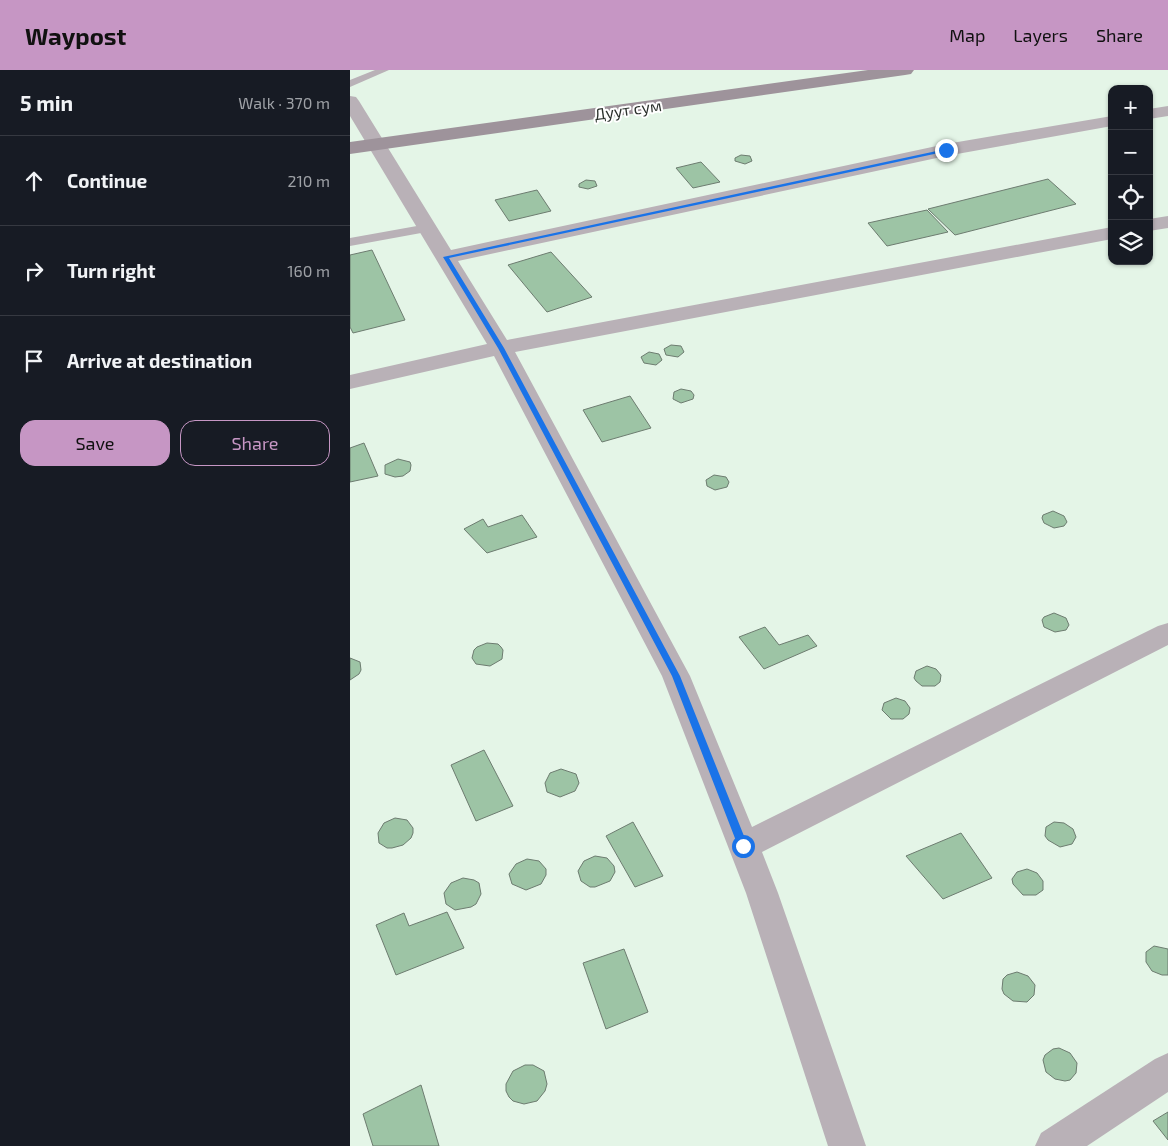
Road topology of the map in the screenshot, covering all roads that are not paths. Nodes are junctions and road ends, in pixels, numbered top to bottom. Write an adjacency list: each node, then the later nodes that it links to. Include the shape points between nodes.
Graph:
1 (384, 70): 3 (lane)
2 (905, 70): 8 (main road, Дуут сум)
3 (350, 84)
4 (350, 100): 8 (street)
5 (1168, 111): 6 (street)
6 (1153, 113)
7 (1108, 122): 15 (street, via 946,150)
8 (377, 144): 9 (main road, Дуут сум); 12 (street)
9 (350, 148)
10 (1168, 222): 11 (street)
11 (1153, 224)
12 (428, 228): 14 (lane); 15 (street)
13 (1108, 233): 16 (street)
14 (350, 242)
15 (446, 257): 16 (street)
16 (501, 348): 17 (street); 19 (street, via 676,676)
17 (350, 382)
18 (1168, 634): 19 (street)
19 (743, 846): 21 (street, via 762,893)
20 (1168, 1071): 22 (street)
21 (847, 1146)
22 (1054, 1146)

